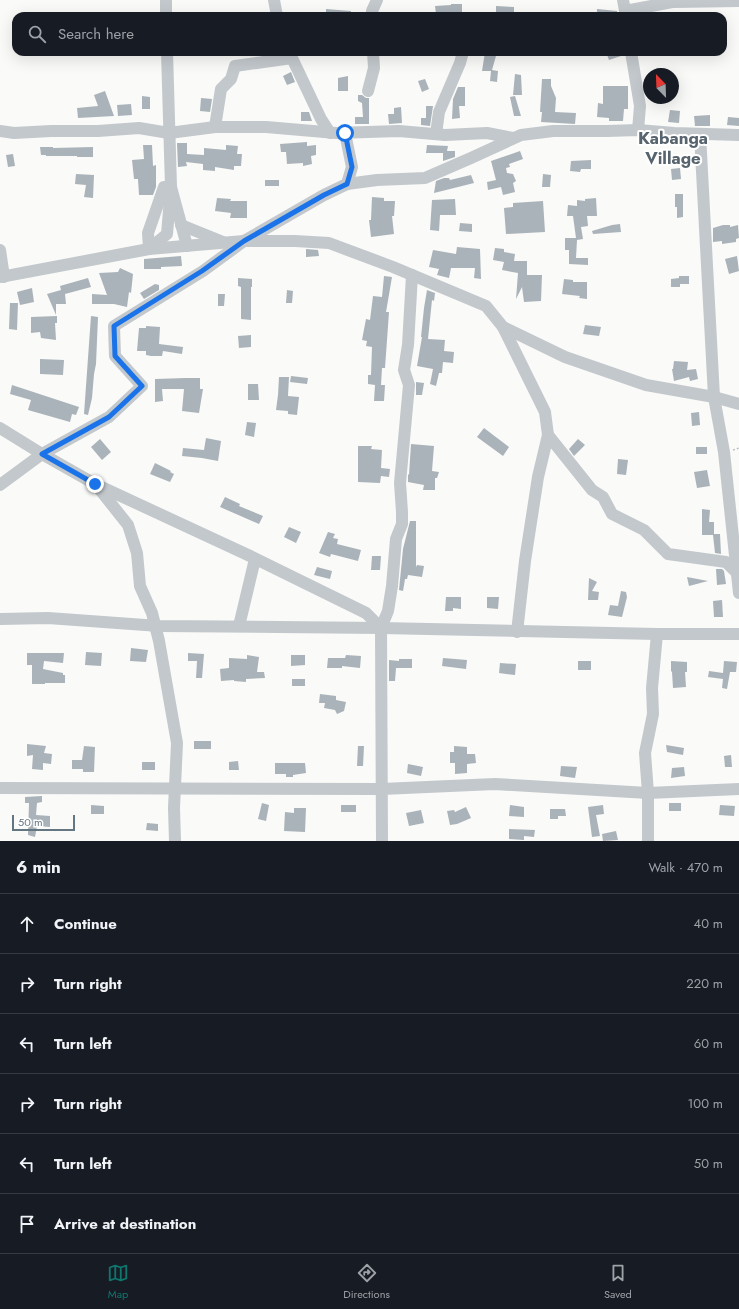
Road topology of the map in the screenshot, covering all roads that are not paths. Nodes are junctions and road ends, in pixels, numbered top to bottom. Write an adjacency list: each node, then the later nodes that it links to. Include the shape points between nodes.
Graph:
1 (166, 0): 6 (street)
2 (274, 0): 7 (street)
3 (377, 0): 8 (street)
4 (739, 1): 5 (street, via 672,2)
5 (625, 9)
6 (166, 12)
7 (276, 12)
8 (372, 12)
9 (167, 56): 18 (street)
10 (284, 56): 15 (street, via 235,66 230,79 221,88); 19 (street, via 292,58)
11 (373, 56): 14 (street, via 374,68)
12 (462, 56): 21 (street, via 439,112)
13 (632, 56): 16 (street, via 640,106)
14 (368, 91)
15 (215, 127): 18 (street); 19 (street, via 266,127)
16 (638, 130): 22 (street); 24 (street, via 553,131 521,134)
17 (0, 131): 18 (street, via 14,133 139,128)
18 (170, 133): 28 (street)
19 (330, 133): 20 (street)
20 (345, 133): 21 (street, via 399,131); 25 (street)
21 (436, 134): 24 (street, via 487,133)
22 (700, 134): 23 (street); 38 (street)
23 (739, 136)
24 (513, 138): 26 (street, via 425,178)
25 (352, 167): 26 (street); 27 (street)
26 (366, 181): 27 (street)
27 (347, 184): 30 (street)
28 (171, 187): 29 (street); 34 (street, via 167,234); 34 (street, via 164,187 148,232)
29 (181, 224): 31 (street); 32 (street)
30 (244, 241): 31 (street); 35 (street, via 329,243); 42 (street, via 114,326 115,356 142,386 109,417)
31 (224, 242): 32 (street)
32 (187, 246): 34 (street)
33 (0, 250): 36 (street)
34 (148, 250): 36 (street)
35 (412, 275): 37 (street, via 486,306); 51 (street, via 404,370 409,385 400,483 402,524 396,540 388,611)
36 (2, 277)
37 (503, 327): 38 (street, via 564,357 646,385); 41 (street, via 545,412)
38 (714, 397): 39 (street); 46 (street, via 724,452)
39 (739, 404)
40 (0, 428): 42 (street)
41 (548, 435): 46 (street, via 592,490 603,497 612,514 644,530 668,554 726,562); 52 (street, via 538,476)
42 (42, 454): 43 (street); 44 (street)
43 (95, 484): 45 (street); 49 (street, via 128,525 137,553 140,586)
44 (0, 485)
45 (255, 559): 50 (street); 51 (street, via 366,613)
46 (738, 574): 47 (street)
47 (739, 593)
48 (0, 618): 49 (street, via 48,618)
49 (155, 626): 50 (street); 56 (street, via 177,743)
50 (239, 626): 51 (street)
51 (381, 628): 52 (street); 57 (street)
52 (517, 632): 53 (street)
53 (657, 634): 54 (street); 59 (street, via 652,688 653,714 645,753)
54 (739, 634)
55 (0, 788): 56 (street)
56 (175, 789): 57 (street); 60 (street)
57 (382, 789): 59 (street, via 495,784); 61 (street)
58 (739, 789): 59 (street)
59 (648, 793): 62 (street)
60 (175, 841)
61 (382, 841)
62 (648, 841)

